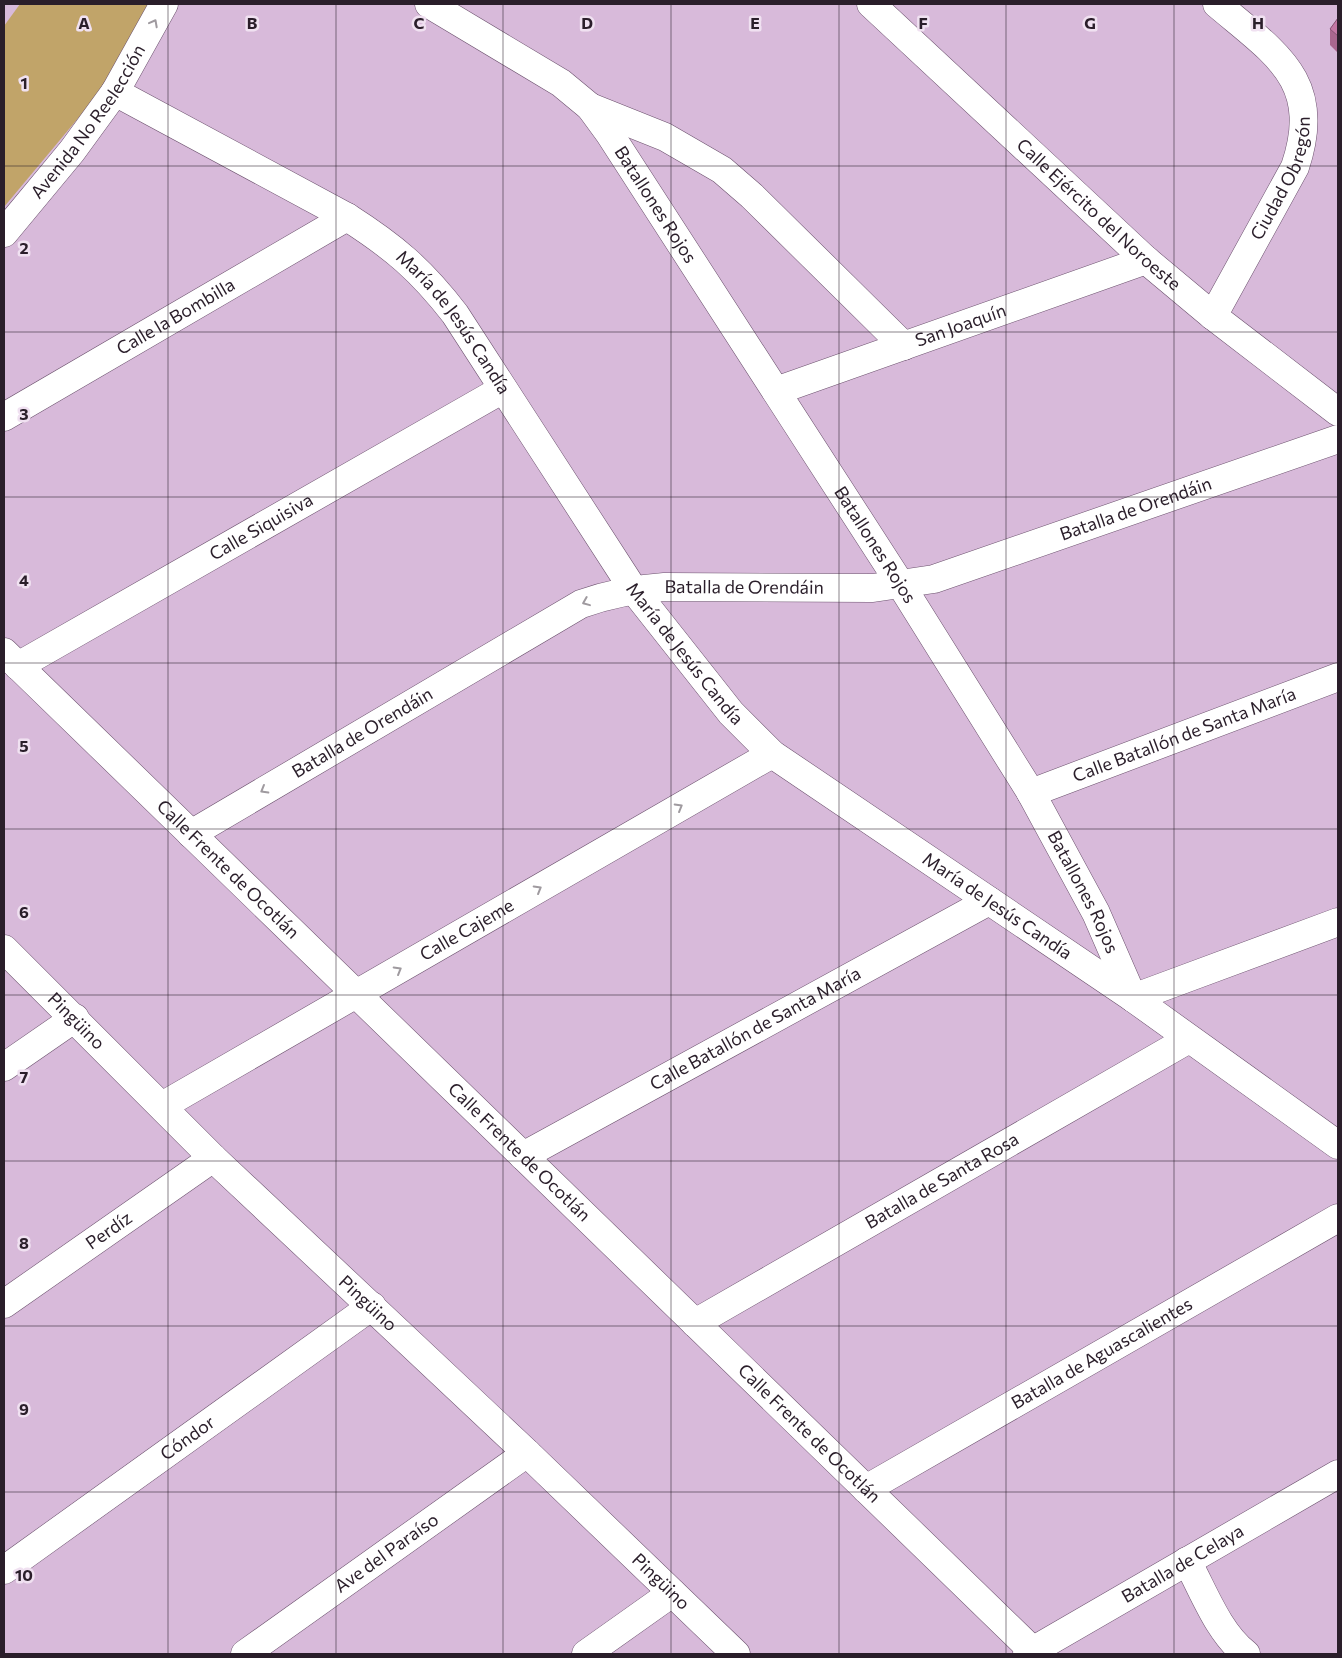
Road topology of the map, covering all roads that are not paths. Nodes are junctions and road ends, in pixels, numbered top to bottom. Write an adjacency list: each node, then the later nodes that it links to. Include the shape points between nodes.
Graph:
1 (164, 4): 5 (street, Avenida No Reelección, one-way to 1)
2 (430, 4): 6 (street, Batallones Rojos, via 546,72)
3 (871, 4): 9 (street, Calle Ejército del Noroeste)
4 (1217, 4): 10 (street, Ciudad Obregón, via 1279,57 1293,76 1303,103 1305,122 1303,144 1295,167)
5 (115, 92): 7 (street, María de Jesús Candía); 8 (street, Avenida No Reelección, via 72,151)
6 (590, 107): 11 (street, Batallones Rojos, via 665,137 722,170); 13 (street, Batallones Rojos)
7 (347, 217): 12 (street, María de Jesús Candía, via 413,264 454,314); 15 (street, Calle la Bombilla)
8 (4, 232)
9 (1146, 260): 10 (street, Calle Ejército del Noroeste); 11 (street, San Joaquín)
10 (1213, 316): 14 (street, Calle Ejército del Noroeste)
11 (904, 346): 13 (street, San Joaquín)
12 (504, 389): 18 (street, María de Jesús Candía); 19 (street, Calle Siquisiva)
13 (776, 391): 17 (street, Batallones Rojos)
14 (1338, 412)
15 (4, 416)
16 (1338, 439): 17 (street, Batalla de Orendáin, via 966,570)
17 (901, 585): 18 (street, Batalla de Orendáin, via 838,590); 22 (street, Batallones Rojos)
18 (632, 589): 21 (street, María de Jesús Candía, via 731,713); 23 (street, Batalla de Orendáin, one-way to 23, via 581,604)
19 (11, 659): 23 (street, Calle Frente de Ocotlán)
20 (1338, 677): 22 (street, Calle Batallón de Santa María)
21 (772, 754): 24 (street, María de Jesús Candía); 27 (street, Calle Cajeme, one-way to 21)
22 (1031, 793): 28 (street, Batallones Rojos, via 1096,913)
23 (190, 834): 27 (street, Calle Frente de Ocotlán)
24 (989, 901): 28 (street, María de Jesús Candía); 34 (street, Calle Batallón de Santa María)
25 (1338, 922): 28 (street)
26 (4, 949): 29 (street, Pingüino)
27 (355, 994): 32 (street, Calle Cajeme); 34 (street, Calle Frente de Ocotlán)
28 (1132, 998): 30 (street, María de Jesús Candía)
29 (75, 1018): 31 (street); 32 (street, Pingüino)
30 (1189, 1039): 33 (street, María de Jesús Candía); 39 (street, Batalla de Santa Rosa)
31 (4, 1067)
32 (162, 1106): 35 (street, Pingüino)
33 (1338, 1145)
34 (523, 1156): 39 (street, Calle Frente de Ocotlán)
35 (213, 1158): 37 (street, Perdíz); 38 (street, Pingüino)
36 (1338, 1218): 42 (street, Batalla de Aguascalientes)
37 (4, 1304)
38 (372, 1306): 40 (street, Pingüino); 44 (street, Cóndor)
39 (695, 1323): 42 (street, Calle Frente de Ocotlán)
40 (527, 1453): 45 (street, Pingüino); 47 (street, Ave del Paraíso)
41 (1338, 1474): 43 (street, Batalla de Celaya)
42 (866, 1489): 46 (street, Calle Frente de Ocotlán)
43 (1187, 1561): 46 (street, Batalla de Celaya); 50 (street, via 1218,1618 1236,1646)
44 (4, 1570)
45 (672, 1593): 48 (street); 49 (street, Pingüino)
46 (1030, 1652)
47 (245, 1654)
48 (586, 1654)
49 (736, 1654)
50 (1246, 1654)

